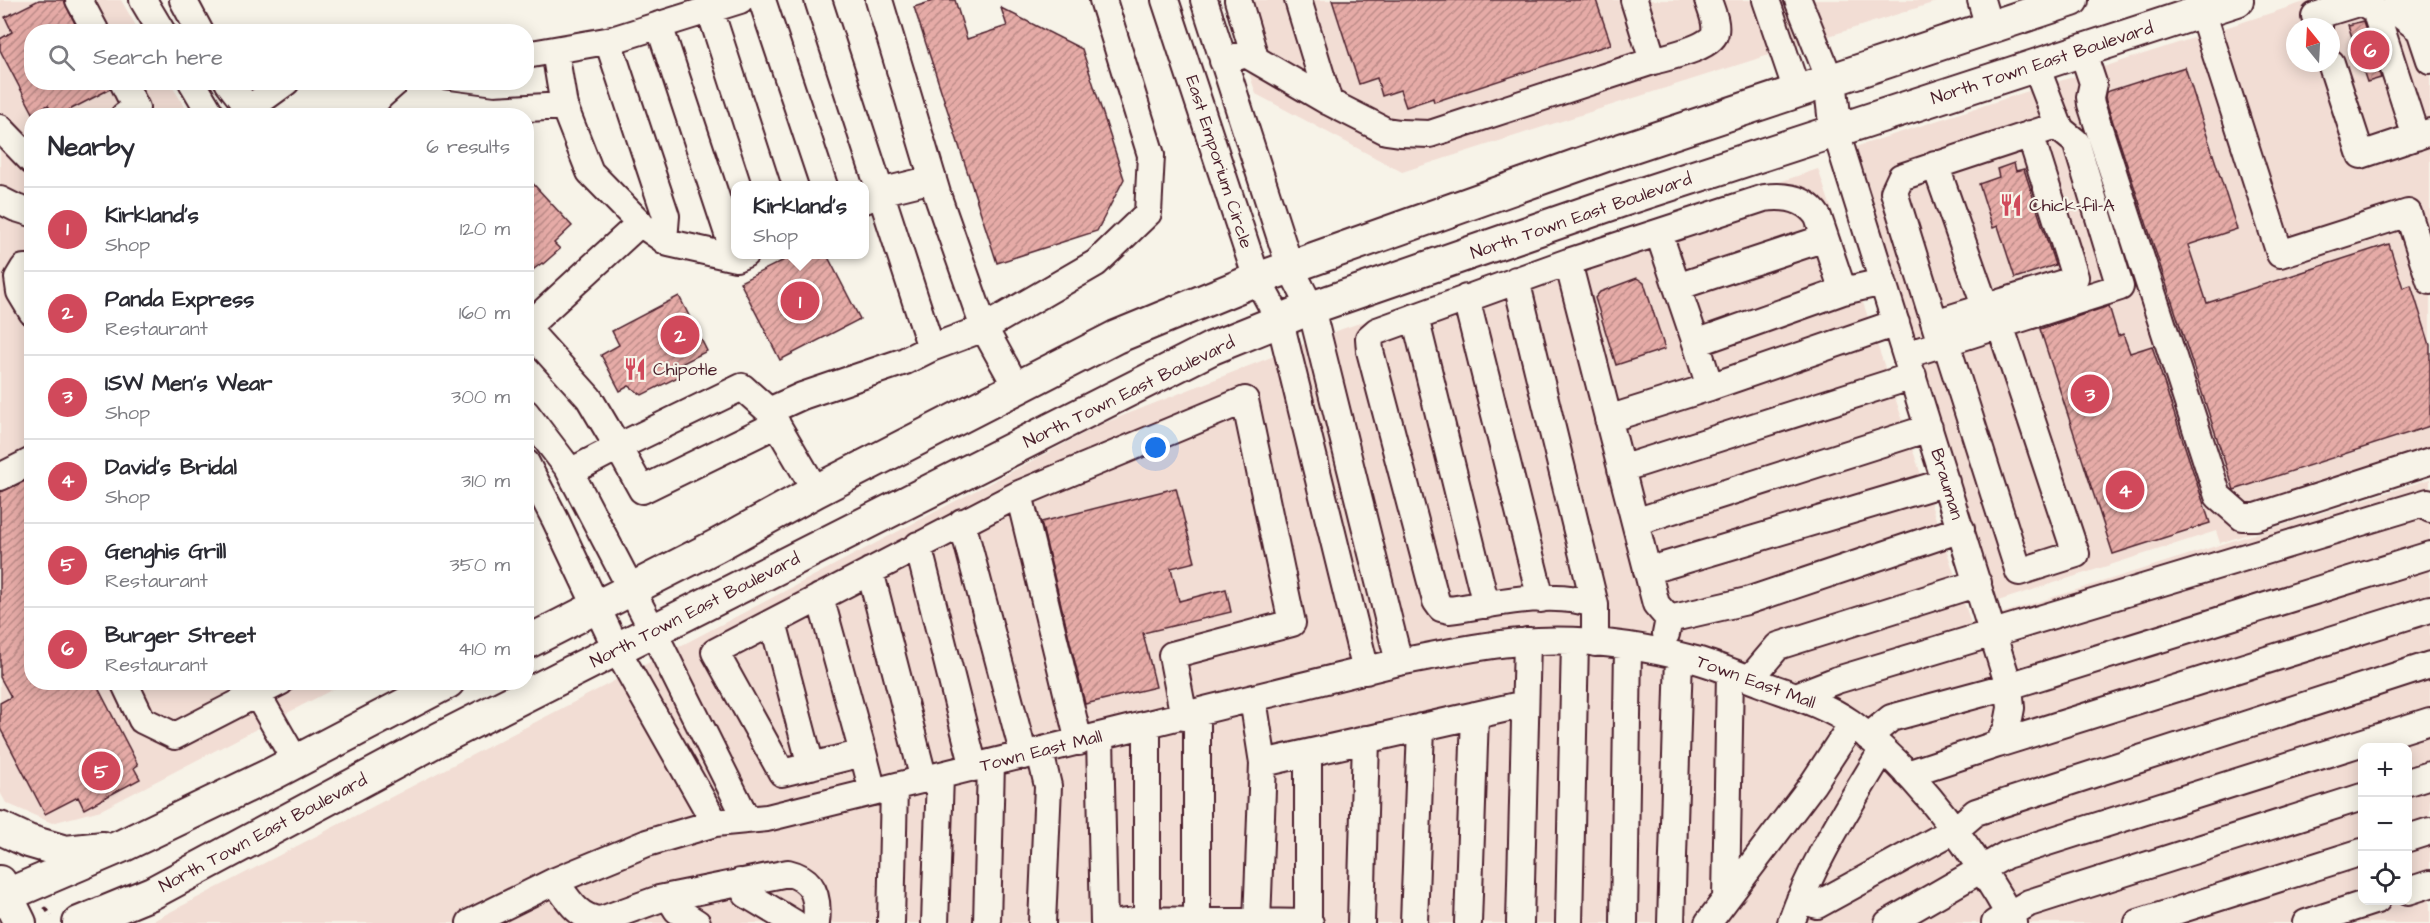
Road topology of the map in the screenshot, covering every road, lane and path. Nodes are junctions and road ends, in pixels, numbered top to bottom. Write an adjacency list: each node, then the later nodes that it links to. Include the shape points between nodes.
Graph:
1 (79, 0): 25 (street)
2 (142, 0): 26 (street)
3 (183, 0): 27 (street)
4 (740, 0): 21 (street)
5 (762, 0): 64 (street)
6 (818, 0): 65 (street)
7 (1103, 0): 93 (street, via 1151,155 1148,213 1096,263)
8 (1165, 0): 79 (street, East Emporium Circle)
9 (1203, 0): 36 (street, East Emporium Circle)
10 (1238, 0): 34 (street)
11 (1298, 0): 47 (street)
12 (1634, 0): 37 (street)
13 (1708, 0): 37 (street, via 1716,34 1709,43)
14 (1766, 0): 45 (street)
15 (1798, 0): 40 (street)
16 (2072, 0): 24 (main road)
17 (2237, 0): 22 (main road, North Town East Boulevard)
18 (2397, 0): 29 (street, via 2402,16)
19 (2423, 0): 29 (street, via 2426,9)
20 (883, 1): 62 (street)
21 (710, 10): 28 (street); 63 (street)
22 (2202, 11): 31 (main road, North Town East Boulevard); 68 (street, via 2280,254)
23 (2313, 11): 59 (street, via 2361,2 2375,10)
24 (1985, 13): 40 (main road)
25 (92, 24)
26 (157, 24)
27 (196, 24)
28 (659, 25): 30 (street); 71 (street)
29 (2420, 30): 35 (street)
30 (608, 41): 32 (street); 74 (street, via 666,216)
31 (2082, 50): 38 (main road, North Town East Boulevard); 106 (street, via 2093,83 2091,104 2218,496 2242,517 2256,517)
32 (555, 51): 33 (street); 48 (street)
33 (534, 54)
34 (1255, 58): 36 (street, via 1246,54); 47 (street)
35 (2430, 60)
36 (1223, 61): 77 (street, East Emporium Circle)
37 (1653, 61): 47 (street, via 1430,134 1386,131)
38 (2035, 64): 55 (street); 57 (main road, North Town East Boulevard)
39 (2334, 72): 59 (street, via 2361,155)
40 (1830, 80): 45 (main road); 57 (main road)
41 (127, 90): 49 (street)
42 (197, 90): 50 (street)
43 (233, 90): 51 (street)
44 (276, 90): 52 (street)
45 (1797, 91): 57 (main road); 77 (main road)
46 (413, 99): 53 (street)
47 (1329, 102)
48 (564, 106): 54 (street); 70 (street, via 590,172)
49 (136, 108)
50 (207, 108)
51 (244, 108)
52 (253, 108)
53 (456, 108)
54 (529, 108)
55 (2059, 125): 58 (street); 88 (street, via 2076,142 2120,287)
56 (0, 128): 60 (street)
57 (1836, 132): 81 (street, Brauman); 87 (main road, North Town East Boulevard, via 1620,201)
58 (2030, 134): 61 (street); 88 (street, via 2075,277)
59 (2423, 134)
60 (24, 153)
61 (1935, 164): 88 (street); 95 (street, via 1901,177 1894,192)
62 (933, 179): 66 (street); 93 (street)
63 (765, 181)
64 (822, 181)
65 (868, 181)
66 (872, 196): 97 (street)
67 (0, 200): 69 (street)
68 (2419, 209): 82 (street)
69 (24, 210)
70 (640, 223): 74 (street); 90 (street)
71 (731, 228)
72 (1659, 234): 73 (street, via 1778,196 1811,206); 76 (street); 83 (street)
73 (1825, 238): 83 (street); 84 (street)
74 (664, 240): 75 (street)
75 (731, 254)
76 (1568, 262): 80 (street); 102 (street)
77 (1290, 267): 79 (main road); 87 (street, East Emporium Circle)
78 (24, 268): 85 (street, via 18,278)
79 (1257, 279): 91 (street, East Emporium Circle); 100 (main road, via 1116,337)
80 (1516, 280): 86 (street); 128 (street)
81 (1883, 282): 84 (street); 92 (street, Brauman)
82 (2430, 282)
83 (1677, 287): 96 (street)
84 (1844, 291): 96 (street)
85 (24, 297)
86 (1467, 298): 89 (street); 126 (street)
87 (1311, 309): 91 (main road, North Town East Boulevard); 141 (street)
88 (1993, 316): 95 (street); 95 (street, via 2076,554 2019,572)
89 (1415, 317): 127 (street); 127 (street, via 1377,331 1370,338 1370,351 1436,601 1441,608 1450,610)
90 (534, 321)
91 (1280, 321): 133 (main road, North Town East Boulevard, via 1212,348); 143 (street)
92 (1896, 323): 98 (street, Brauman); 99 (street)
93 (984, 328): 97 (street); 100 (street)
94 (534, 337): 105 (street, via 589,398)
95 (1940, 337): 98 (street)
96 (1696, 343): 99 (street)
97 (931, 348): 101 (street, via 905,361 802,396)
98 (1910, 366): 104 (street, Brauman); 108 (street)
99 (1710, 387): 102 (street)
100 (1017, 388): 113 (main road)
101 (773, 418): 105 (street, via 742,387); 105 (street, via 642,490); 113 (street)
102 (1608, 419): 108 (street)
103 (534, 424): 109 (street)
104 (1929, 428): 112 (street, Brauman); 117 (street)
105 (618, 447): 109 (street)
106 (2430, 461)
107 (24, 465): 110 (street)
108 (1621, 469): 117 (street)
109 (570, 472): 124 (street)
110 (0, 477)
111 (534, 478): 129 (street)
112 (1946, 482): 118 (street, Brauman); 122 (street)
113 (816, 491): 124 (main road)
114 (1019, 494): 116 (street); 153 (street, via 1245,400 1292,623 1172,655); 159 (street)
115 (2430, 509): 134 (street, via 2428,502)
116 (962, 522): 119 (street); 164 (street)
117 (1635, 522): 122 (street)
118 (1961, 529): 123 (street, Brauman); 131 (street, via 1747,601)
119 (918, 545): 121 (street); 168 (street)
120 (2430, 555): 145 (street)
121 (870, 571): 125 (street); 171 (street)
122 (1647, 571): 131 (street, via 1656,604)
123 (1978, 583): 134 (street, Brauman); 144 (street, via 1778,646)
124 (631, 590): 129 (main road); 133 (street)
125 (820, 597): 132 (street); 162 (street)
126 (1541, 599): 127 (street); 128 (street)
127 (1486, 605)
128 (1595, 605): 137 (street)
129 (596, 607): 135 (main road); 139 (street)
130 (2430, 609): 161 (street)
131 (1669, 619): 140 (street)
132 (773, 622): 167 (street); 167 (street, via 716,652 782,773)
133 (653, 631): 139 (main road, North Town East Boulevard); 175 (street)
134 (1994, 635): 145 (street, Brauman); 150 (street)
135 (534, 639)
136 (1527, 641): 137 (street, Town East Mall); 141 (street, Town East Mall); 152 (street)
137 (1585, 642): 138 (street, Town East Mall); 215 (street)
138 (1628, 647): 140 (street, Town East Mall); 216 (street)
139 (616, 650): 176 (street); 194 (main road, North Town East Boulevard, via 439,739 152,893)
140 (1670, 654): 144 (street, Town East Mall); 217 (street)
141 (1399, 662): 143 (street, Town East Mall)
142 (2430, 665): 178 (street, via 1976,812)
143 (1366, 671): 151 (street, Town East Mall)
144 (1740, 676): 150 (street, Town East Mall); 189 (street)
145 (2009, 686): 158 (street, via 1891,718); 161 (street, Brauman, via 2011,708 2007,729)
146 (128, 690): 149 (street, via 142,720 174,736)
147 (264, 690): 149 (street)
148 (433, 690): 165 (main road)
149 (256, 694): 165 (street)
150 (1796, 696): 158 (street, Town East Mall, via 1830,709)
151 (1253, 699): 153 (street, Town East Mall); 166 (street)
152 (1526, 704): 154 (street); 214 (street)
153 (1190, 715): 156 (street, Town East Mall); 198 (street)
154 (1475, 715): 157 (street); 213 (street)
155 (2430, 721): 183 (street, via 2006,855)
156 (1147, 726): 159 (street, Town East Mall); 195 (street)
157 (1421, 727): 160 (street); 212 (street)
158 (1867, 737): 169 (street, Town East Mall); 189 (street, via 1812,785); 190 (street, via 1851,803)
159 (1089, 740): 164 (street, Town East Mall); 208 (street)
160 (1366, 740): 163 (street); 211 (street)
161 (1998, 744): 169 (street)
162 (863, 753): 167 (street); 173 (street)
163 (1308, 753): 166 (street); 210 (street)
164 (1032, 754): 168 (street, Town East Mall); 207 (street, via 1048,786)
165 (296, 762): 181 (main road)
166 (1263, 763): 199 (street)
167 (811, 766)
168 (983, 766): 171 (street, Town East Mall); 206 (street)
169 (1907, 774): 178 (street, Town East Mall)
170 (2430, 775): 172 (street)
171 (932, 778): 173 (street, Town East Mall); 205 (street)
172 (2412, 781)
173 (884, 789): 175 (street, Town East Mall); 204 (street)
174 (2359, 797): 196 (street, via 2029,903)
175 (747, 820): 176 (street, Town East Mall)
176 (715, 823): 184 (street, Town East Mall, via 647,843)
177 (0, 828): 181 (main road, via 66,852)
178 (1956, 829): 183 (street, Town East Mall); 190 (street, via 1817,905)
179 (2430, 831): 180 (street)
180 (2412, 837)
181 (124, 845): 191 (main road)
182 (2358, 853): 221 (street)
183 (1984, 870): 196 (street, Town East Mall); 220 (street)
184 (555, 881): 193 (street, Town East Mall); 197 (street, via 575,909)
185 (740, 882): 188 (street); 202 (street, via 747,894); 203 (street, via 788,873 801,876 812,888 818,906)
186 (2430, 884): 187 (street)
187 (2412, 890)
188 (669, 897): 197 (street); 201 (street, via 677,910)
189 (1726, 899): 218 (street)
190 (1800, 899): 219 (street)
191 (14, 901): 194 (path)
192 (2362, 905): 222 (street)
193 (500, 916): 200 (street, Town East Mall)
194 (65, 920)
195 (1147, 920): 198 (street); 209 (street)
196 (2006, 920)
197 (602, 921)
198 (1197, 921): 199 (street)
199 (1257, 922): 210 (street)
200 (470, 923)
201 (697, 923)
202 (794, 923)
203 (816, 923)
204 (891, 923)
205 (935, 923)
206 (987, 923)
207 (1042, 923)
208 (1104, 923)
209 (1119, 923)
210 (1309, 923)
211 (1361, 923)
212 (1414, 923)
213 (1468, 923)
214 (1520, 923)
215 (1569, 923)
216 (1624, 923)
217 (1671, 923)
218 (1708, 923)
219 (1791, 923)
220 (1888, 923)
221 (2138, 923)
222 (2306, 923)

